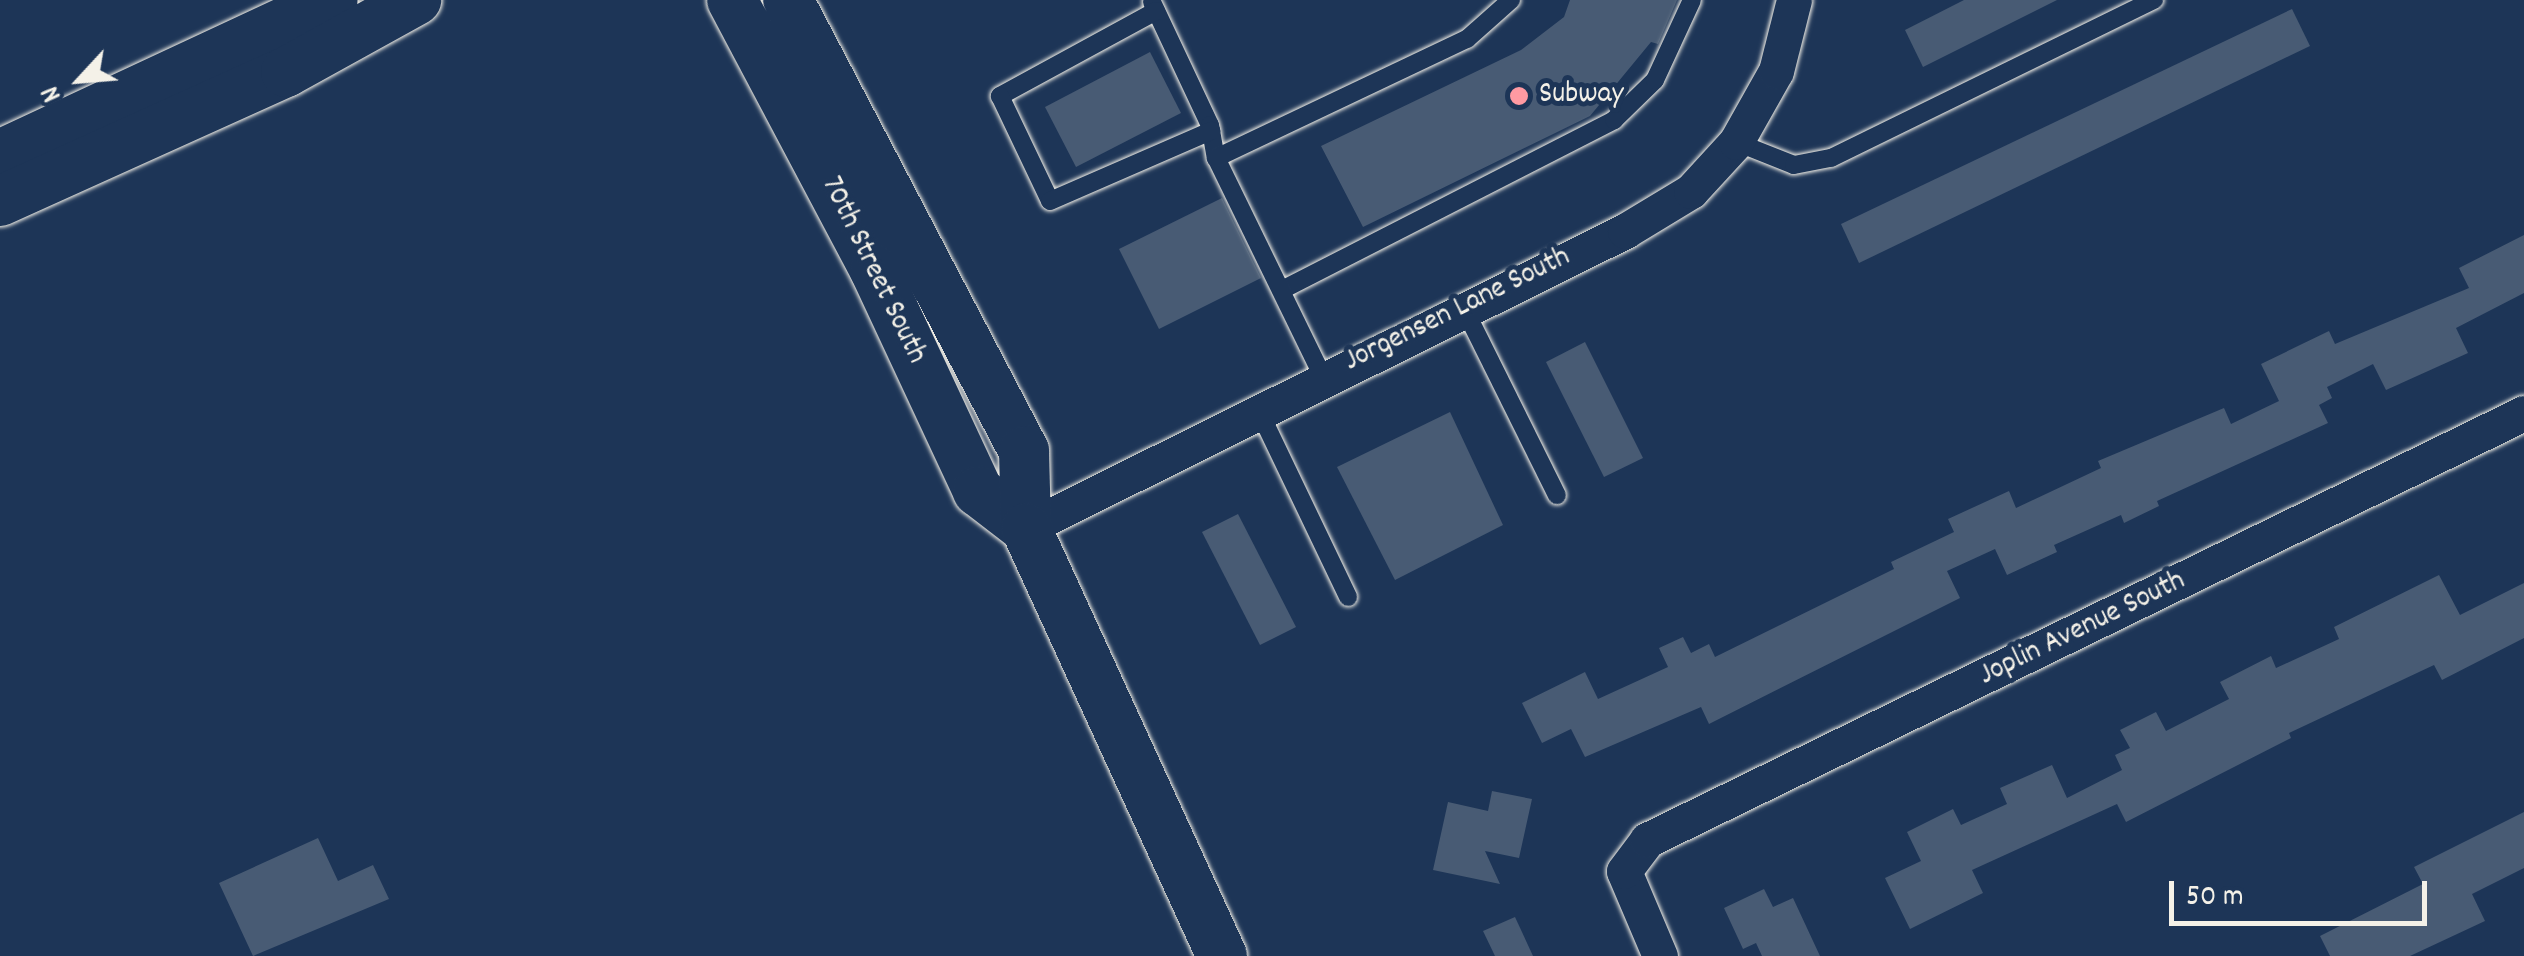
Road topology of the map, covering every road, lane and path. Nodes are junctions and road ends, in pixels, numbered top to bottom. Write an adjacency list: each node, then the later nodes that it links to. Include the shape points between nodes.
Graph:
1 (333, 0): 12 (main road)
2 (416, 0): 14 (main road, via 286,72)
3 (732, 0): 21 (main road, 70th Street South, via 875,270 978,491)
4 (788, 0): 21 (main road, 70th Street South, via 1024,451)
5 (1511, 0): 13 (lane, via 1467,39)
6 (1692, 0): 15 (lane, via 1655,80 1614,120)
7 (1794, 0): 11 (street, Jorgensen Lane South, via 1776,71)
8 (2154, 0): 11 (lane, via 1831,158 1794,166)
9 (1154, 6): 10 (lane); 10 (lane, via 1000,96 1050,201)
10 (1211, 130): 13 (lane)
11 (1736, 142): 16 (street, Jorgensen Lane South, via 1691,191)
12 (0, 155)
13 (1216, 158): 15 (lane)
14 (0, 202)
15 (1284, 289): 17 (lane)
16 (1464, 308): 17 (street, Jorgensen Lane South); 20 (lane)
17 (1323, 377): 18 (street, Jorgensen Lane South)
18 (1260, 413): 21 (street, Jorgensen Lane South); 22 (lane)
19 (2524, 413): 24 (street, Joplin Avenue South, via 1642,846 1624,871)
20 (1557, 495)
21 (1026, 528): 23 (main road, 70th Street South)
22 (1348, 597)
23 (1222, 956)
24 (1660, 956)

